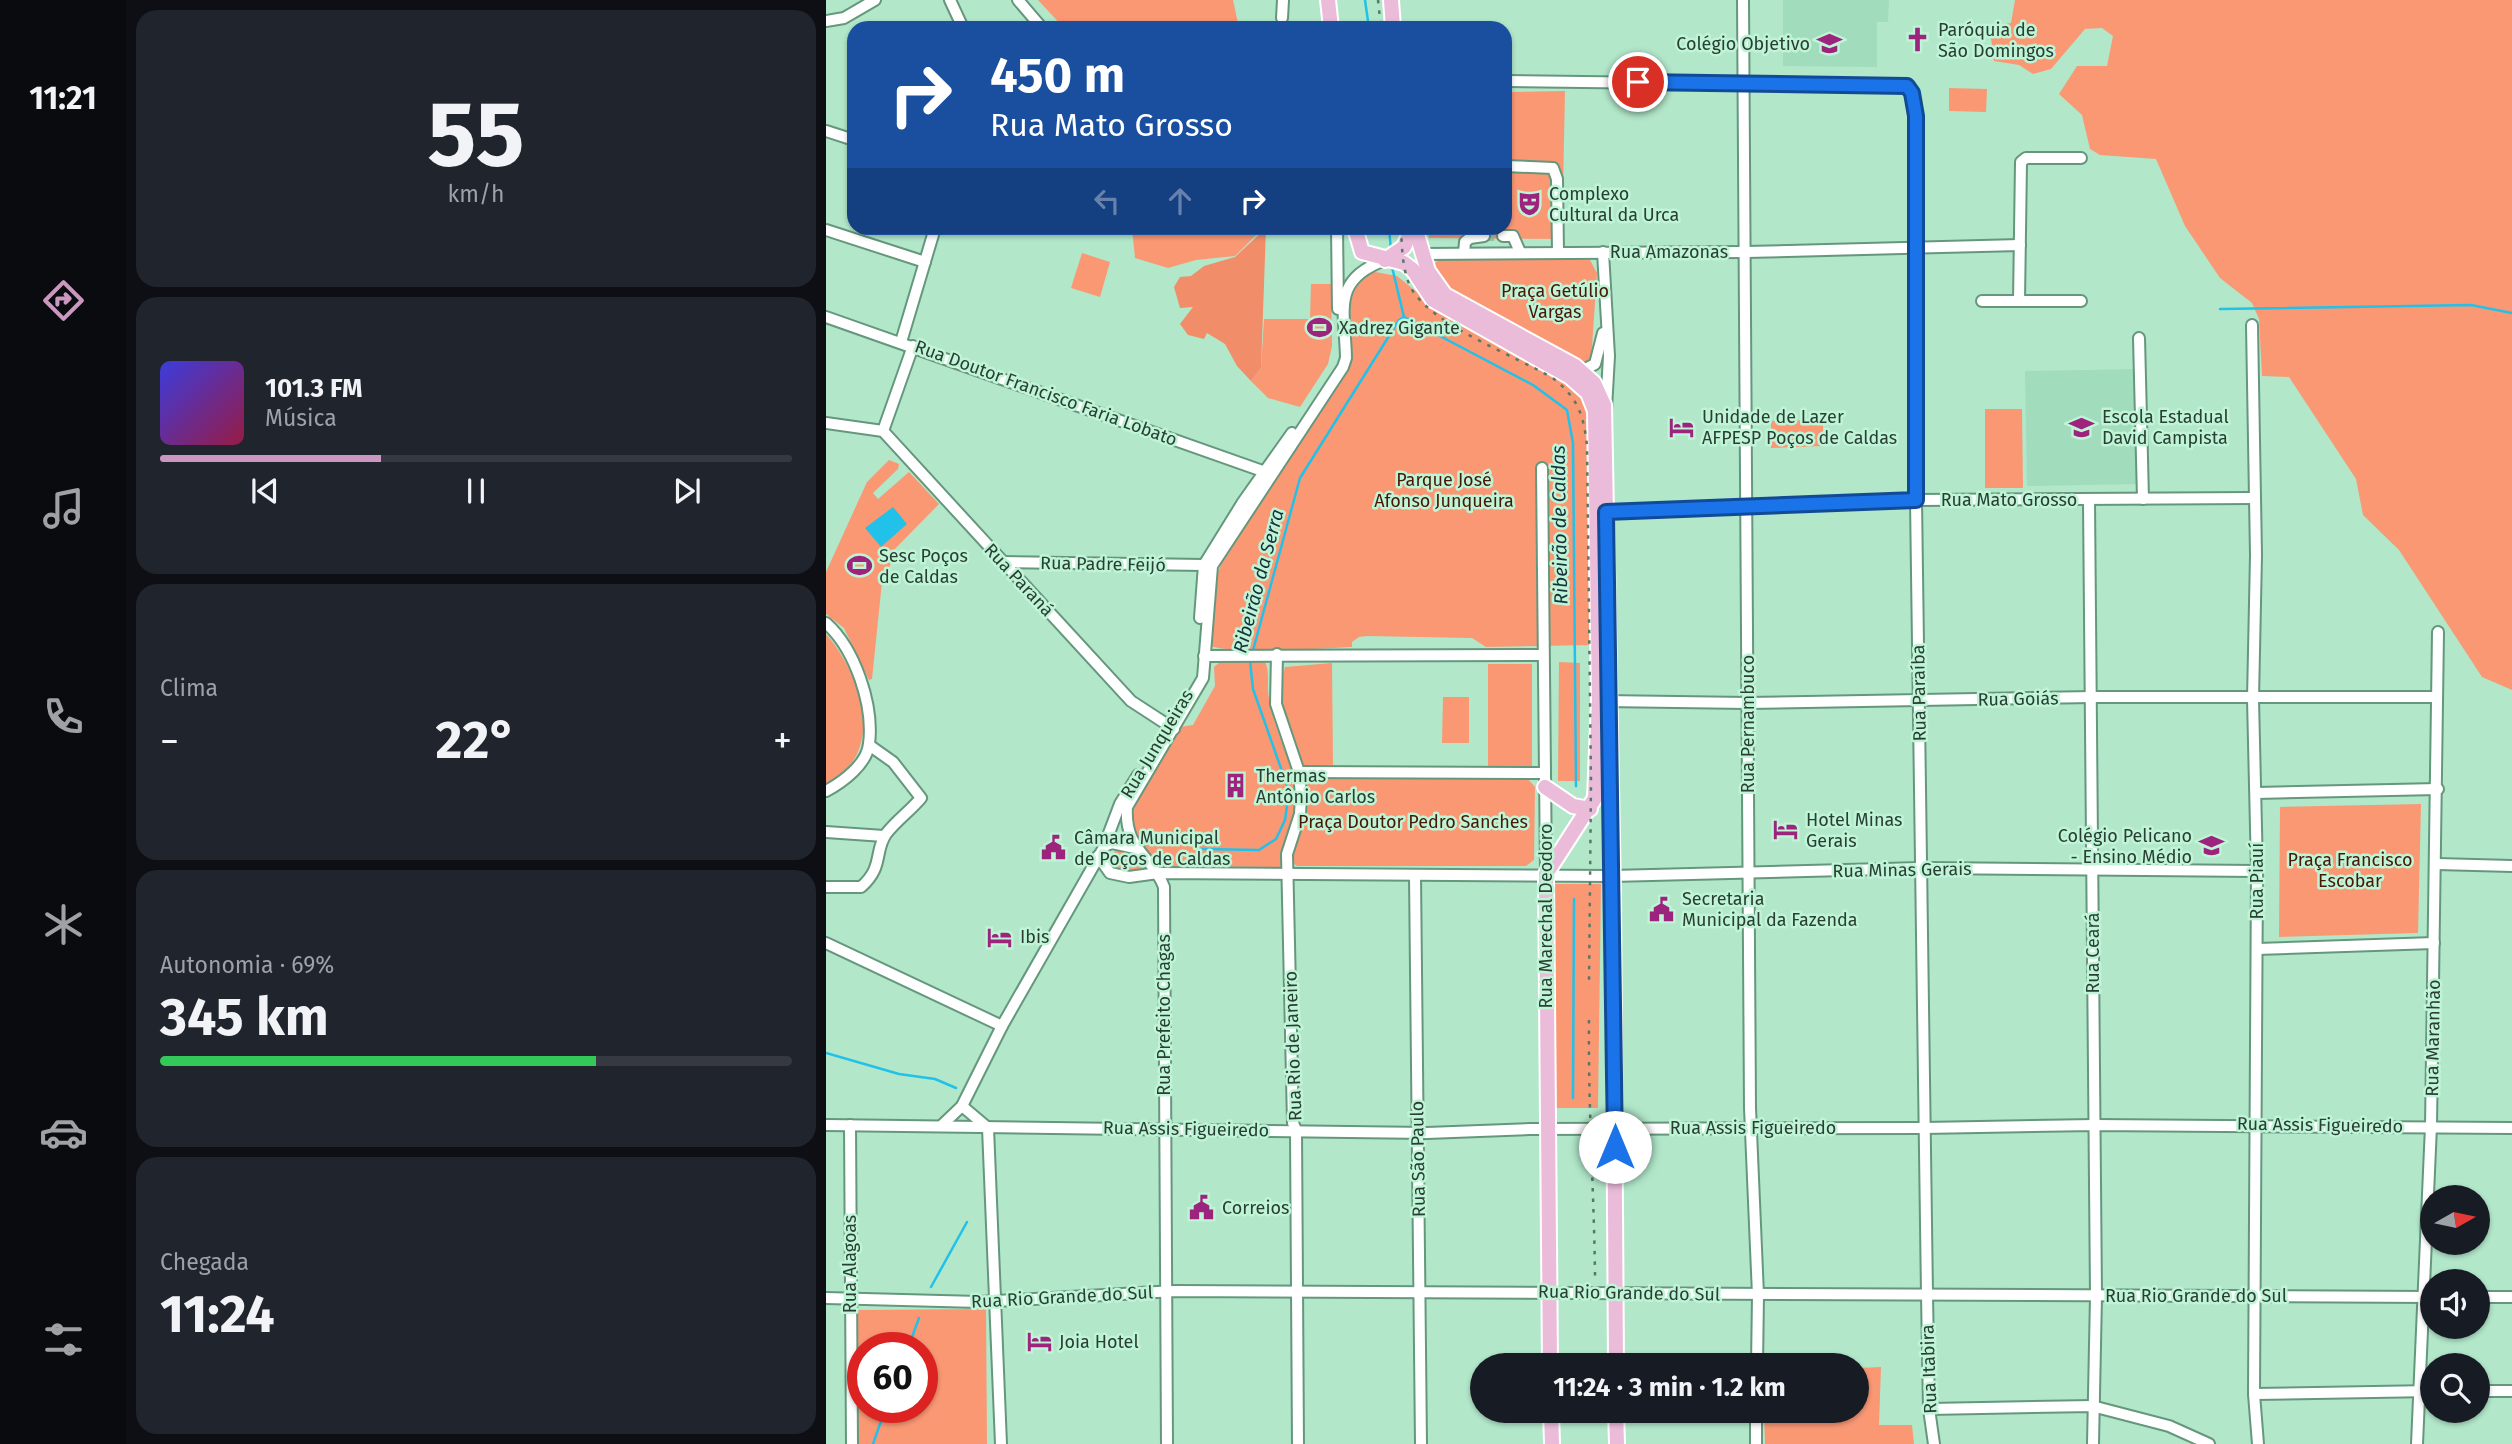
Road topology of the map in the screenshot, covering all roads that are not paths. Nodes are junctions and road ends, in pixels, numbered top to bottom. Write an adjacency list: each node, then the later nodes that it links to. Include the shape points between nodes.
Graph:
1 (875, 0): 9 (street, via 844,18)
2 (950, 0): 10 (street)
3 (1018, 0): 11 (street)
4 (1283, 0): 8 (street)
5 (1328, 0): 12 (main road)
6 (1391, 0): 13 (main road)
7 (1743, 0): 15 (street, Rua Pernambuco)
8 (1282, 18)
9 (826, 21)
10 (960, 21)
11 (1036, 21)
12 (1330, 21)
13 (1392, 21)
14 (1512, 81): 15 (street)
15 (1745, 82): 29 (street, Rua Paraíba, via 1907,86 1916,116); 33 (street, Rua Pernambuco)
16 (826, 131): 17 (street)
17 (847, 138)
18 (2081, 158): 28 (street, via 2023,160 2019,166)
19 (1512, 166): 31 (street, via 1553,169)
20 (826, 230): 37 (street)
21 (933, 235): 37 (street)
22 (1337, 235): 52 (street, Rua Junqueiras, via 1340,357)
23 (1357, 235): 36 (main road, via 1360,249)
24 (1410, 235): 36 (main road, via 1404,247)
25 (1416, 235): 35 (main road)
26 (1484, 236): 34 (street, via 1465,242)
27 (1503, 236): 30 (street, via 1516,239)
28 (2020, 245): 29 (street, Rua Amazonas); 39 (street)
29 (1915, 246): 33 (street, Rua Amazonas); 55 (street, Rua Paraíba)
30 (1520, 252): 31 (street, Rua Amazonas); 34 (street, Rua Amazonas)
31 (1558, 252): 32 (street, Rua Amazonas)
32 (1603, 252): 33 (street, Rua Amazonas); 42 (street)
33 (1746, 252): 57 (street, Rua Pernambuco)
34 (1464, 253): 35 (street, Rua Amazonas)
35 (1423, 254): 47 (main road, via 1434,283 1445,295)
36 (1385, 259): 47 (main road, via 1413,270 1433,300); 52 (street, Rua Junqueiras, via 1359,271 1348,283 1343,367)
37 (925, 262): 45 (street)
38 (1982, 301): 39 (street)
39 (2019, 301): 40 (street)
40 (2081, 301)
41 (826, 317): 45 (street, Rua Doutor Francisco Faria Lobato)
42 (1605, 320): 47 (street, via 1595,364); 48 (street, via 1609,356)
43 (2252, 325): 53 (street, Rua Piauí)
44 (2139, 338): 54 (street)
45 (901, 342): 46 (street, Rua Doutor Francisco Faria Lobato)
46 (913, 346): 50 (street); 52 (street, Rua Doutor Francisco Faria Lobato)
47 (1576, 374): 48 (main road, via 1598,389); 58 (main road, via 1595,411)
48 (1606, 418): 58 (main road)
49 (826, 423): 50 (street)
50 (883, 431): 59 (street, Rua Paraná)
51 (1542, 468): 64 (street, Rua Marechal Deodoro)
52 (1269, 474): 60 (street, Rua Junqueiras); 65 (street, Rua Junqueiras, via 1212,566)
53 (2254, 498): 54 (street, Rua Mato Grosso); 68 (street, Rua Piauí)
54 (2143, 499): 56 (street, Rua Mato Grosso)
55 (1916, 500): 56 (street, Rua Mato Grosso); 57 (street, Rua Mato Grosso); 70 (street, Rua Paraíba)
56 (2089, 501): 66 (street, Rua Ceará)
57 (1748, 508): 58 (street, Rua Mato Grosso); 71 (street, Rua Pernambuco)
58 (1601, 512): 69 (main road)
59 (1001, 562): 60 (street, Rua Padre Feijó); 72 (street, Rua Paraná, via 1132,701)
60 (1204, 565): 72 (street, Rua Junqueiras, via 1197,676)
61 (826, 623): 73 (street, via 842,640 866,688)
62 (2438, 632): 67 (street, Rua Maranhão)
63 (1277, 654): 64 (street); 65 (street); 74 (street, Rua Rio de Janeiro, via 1276,704)
64 (1542, 655): 75 (street, Rua Marechal Deodoro)
65 (1204, 656): 72 (street, Rua Junqueiras, via 1198,691)
66 (2092, 697): 68 (street, Rua Goiás); 70 (street, Rua Goiás); 87 (street, Rua Ceará)
67 (2437, 697): 68 (street, Rua Goiás); 76 (street, Rua Maranhão)
68 (2253, 699): 78 (street, Rua Piauí)
69 (1604, 701): 71 (street, Rua Goiás); 79 (main road); 94 (main road)
70 (1919, 701): 71 (street, Rua Goiás); 86 (street, Rua Paraíba)
71 (1747, 704): 92 (street, Rua Pernambuco)
72 (1172, 727): 82 (street, Rua Junqueiras, via 1127,807 1126,822); 83 (street, Rua Junqueiras, via 1120,804)
73 (869, 746): 77 (street, via 849,777); 81 (street, via 893,762 921,798)
74 (1299, 772): 75 (street); 90 (street, Rua Rio de Janeiro, via 1300,814 1287,854)
75 (1545, 780): 79 (main road, via 1573,806); 91 (street, Rua Marechal Deodoro)
76 (2438, 789): 78 (street); 84 (street, Rua Maranhão)
77 (826, 791)
78 (2256, 793): 88 (street, Rua Piauí)
79 (1590, 810): 91 (main road)
80 (826, 832): 81 (street)
81 (884, 836): 95 (street, via 879,864 861,887)
82 (1135, 848): 83 (street, via 1112,843); 89 (street)
83 (1101, 851): 89 (street, via 1110,873); 99 (street, Rua Junqueiras)
84 (2437, 864): 85 (street); 97 (street, Rua Maranhão)
85 (2512, 866)
86 (1922, 868): 87 (street, Rua Minas Gerais); 92 (street, Rua Minas Gerais); 113 (street, Rua Paraíba)
87 (2092, 868): 88 (street, Rua Minas Gerais); 104 (street, Rua Ceará)
88 (2258, 871): 98 (street, Rua Piauí)
89 (1158, 873): 90 (street); 108 (street, Rua Prefeito Chagas, via 1164,887)
90 (1288, 874): 93 (street); 114 (street, Rua Rio de Janeiro)
91 (1546, 874): 93 (street); 94 (street, Rua Minas Gerais); 112 (main road, Rua Marechal Deodoro)
92 (1750, 874): 94 (street, Rua Minas Gerais); 110 (street, Rua Pernambuco)
93 (1415, 875): 115 (street, Rua São Paulo)
94 (1612, 876): 109 (main road)
95 (826, 887)
96 (826, 943): 99 (street)
97 (2434, 943): 98 (street); 106 (street, Rua Maranhão)
98 (2257, 949): 101 (street, Rua Piauí)
99 (1002, 1026): 100 (street, Rua Junqueiras)
100 (962, 1105): 105 (street, Rua Junqueiras); 107 (street)
101 (2256, 1124): 104 (street, Rua Assis Figueiredo); 106 (street, Rua Assis Figueiredo); 123 (street, Rua Piauí)
102 (826, 1125): 103 (street, Rua Assis Figueiredo)
103 (850, 1125): 105 (street, Rua Assis Figueiredo); 130 (street, Rua Alagoas)
104 (2094, 1125): 113 (street, Rua Assis Figueiredo); 125 (street, Rua Ceará)
105 (941, 1126): 107 (street, Rua Assis Figueiredo)
106 (2431, 1126): 111 (street, Rua Assis Figueiredo); 116 (street, Rua Maranhão)
107 (988, 1128): 108 (street, Rua Assis Figueiredo); 131 (street)
108 (1164, 1128): 114 (street, Rua Assis Figueiredo); 118 (street, Rua Prefeito Chagas)
109 (1615, 1128): 110 (street, Rua Assis Figueiredo); 112 (street, Rua Assis Figueiredo); 120 (main road)
110 (1751, 1128): 113 (street, Rua Assis Figueiredo); 124 (street, Rua Pernambuco)
111 (2512, 1128)
112 (1546, 1129): 115 (street, Rua Assis Figueiredo); 119 (main road, Rua Marechal Deodoro)
113 (1924, 1129): 122 (street, Rua Paraíba)
114 (1296, 1130): 115 (street, Rua Assis Figueiredo); 117 (street, Rua Rio de Janeiro)
115 (1416, 1133): 121 (street, Rua São Paulo)
116 (2428, 1269)
117 (1299, 1291): 118 (street, Rua Rio Grande do Sul); 121 (street, Rua Rio Grande do Sul); 149 (street, Rua Rio de Janeiro)
118 (1165, 1292): 131 (street, Rua Rio Grande do Sul); 148 (street, Rua Prefeito Chagas)
119 (1547, 1292): 120 (street, Rua Rio Grande do Sul); 121 (street, Rua Rio Grande do Sul); 133 (main road, Rua Marechal Deodoro)
120 (1615, 1292): 124 (street, Rua Rio Grande do Sul); 134 (main road)
121 (1421, 1293): 150 (street, Rua São Paulo)
122 (1927, 1295): 124 (street, Rua Rio Grande do Sul); 125 (street, Rua Rio Grande do Sul); 141 (street, Rua Itabira)
123 (2254, 1295): 125 (street, Rua Rio Grande do Sul); 126 (street, Rua Rio Grande do Sul); 139 (street, Rua Piauí)
124 (1758, 1296): 135 (street, Rua Pernambuco)
125 (2096, 1296): 140 (street, Rua Ceará)
126 (2420, 1297)
127 (2490, 1297): 128 (street)
128 (2512, 1297)
129 (826, 1298): 130 (street, Rua Rio Grande do Sul)
130 (850, 1299): 131 (street, Rua Rio Grande do Sul); 146 (street, Rua Alagoas)
131 (996, 1301): 147 (street)
132 (2424, 1339): 136 (street, Rua Maranhão)
133 (1550, 1353)
134 (1616, 1353)
135 (1757, 1353)
136 (2419, 1391): 139 (street); 157 (street, Rua Maranhão)
137 (2490, 1391): 138 (street)
138 (2512, 1391)
139 (2254, 1394): 145 (street, Rua Piauí)
140 (2092, 1406): 141 (street); 155 (street, Rua Ceará); 156 (street, via 2169,1426)
141 (1929, 1409): 154 (street, Rua Itabira)
142 (1551, 1423): 151 (main road)
143 (1616, 1423): 152 (main road)
144 (1756, 1423): 153 (street)
145 (2255, 1442)
146 (852, 1444)
147 (1001, 1444)
148 (1167, 1444)
149 (1298, 1444)
150 (1422, 1444)
151 (1552, 1444)
152 (1617, 1444)
153 (1756, 1444)
154 (1934, 1444)
155 (2093, 1444)
156 (2209, 1444)
157 (2417, 1444)

